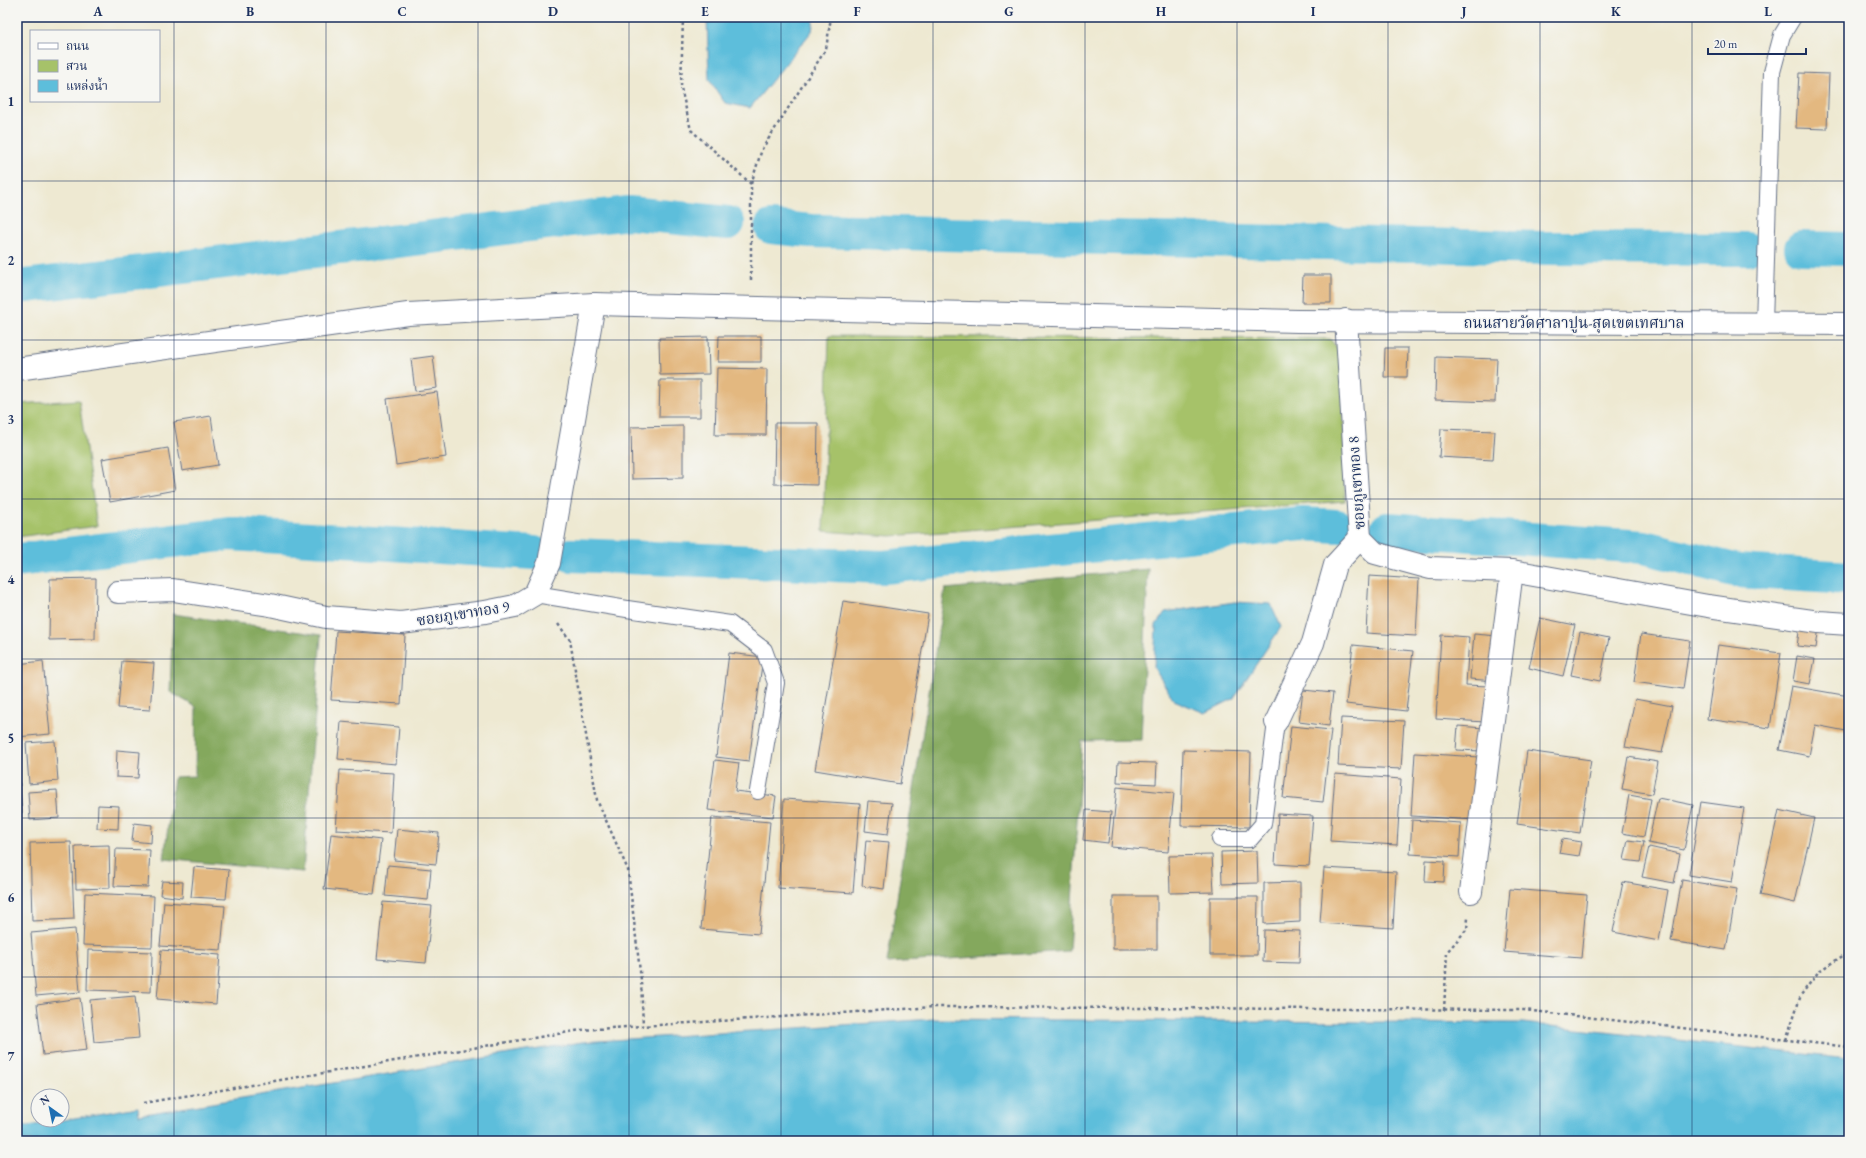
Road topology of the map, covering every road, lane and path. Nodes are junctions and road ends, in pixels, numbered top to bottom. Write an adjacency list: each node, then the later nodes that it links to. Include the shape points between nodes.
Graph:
1 (683, 17): 4 (path, via 681,88 691,130)
2 (831, 17): 4 (path, via 826,49 762,149)
3 (1794, 17): 8 (lane, via 1782,35 1772,72)
4 (751, 184): 6 (path)
5 (594, 304): 6 (street, ถนนสายวัดศาลาปูน-สุดเขตเทศบาล); 10 (street, ถนนสายวัดศาลาปูน-สุดเขตเทศบาล, via 408,314); 14 (street, via 549,563)
6 (751, 307): 7 (street, ถนนสายวัดศาลาปูน-สุดเขตเทศบาล, via 1298,321)
7 (1346, 320): 8 (street, ถนนสายวัดศาลาปูน-สุดเขตเทศบาล); 11 (street, ซอยภูเขาทอง 8)
8 (1764, 323): 9 (street, ถนนสายวัดศาลาปูน-สุดเขตเทศบาล)
9 (1849, 324)
10 (17, 369)
11 (1360, 538): 12 (street, via 1375,553 1430,568); 16 (street, ซอยภูเขาทอง 8, via 1335,565 1313,643)
12 (1512, 571): 15 (street, via 1708,606); 19 (street)
13 (118, 592): 14 (street, ซอยภูเขาทอง 9, via 173,590 326,616 401,623 515,606)
14 (535, 594): 17 (lane, via 730,624 764,650 776,683); 22 (path, via 570,640 597,800 628,870 641,980)
15 (1849, 624)
16 (1276, 722): 18 (lane, via 1263,824 1250,839)
17 (758, 791)
18 (1220, 839)
19 (1471, 892): 21 (path, via 1467,929 1447,952)
20 (1849, 952): 23 (path, via 1819,971 1801,995)
21 (1444, 1010): 22 (path, via 934,1007); 23 (path, via 1524,1010)
22 (643, 1026): 25 (path, via 581,1030)
23 (1786, 1040): 24 (path)
24 (1849, 1046)
25 (143, 1102)

